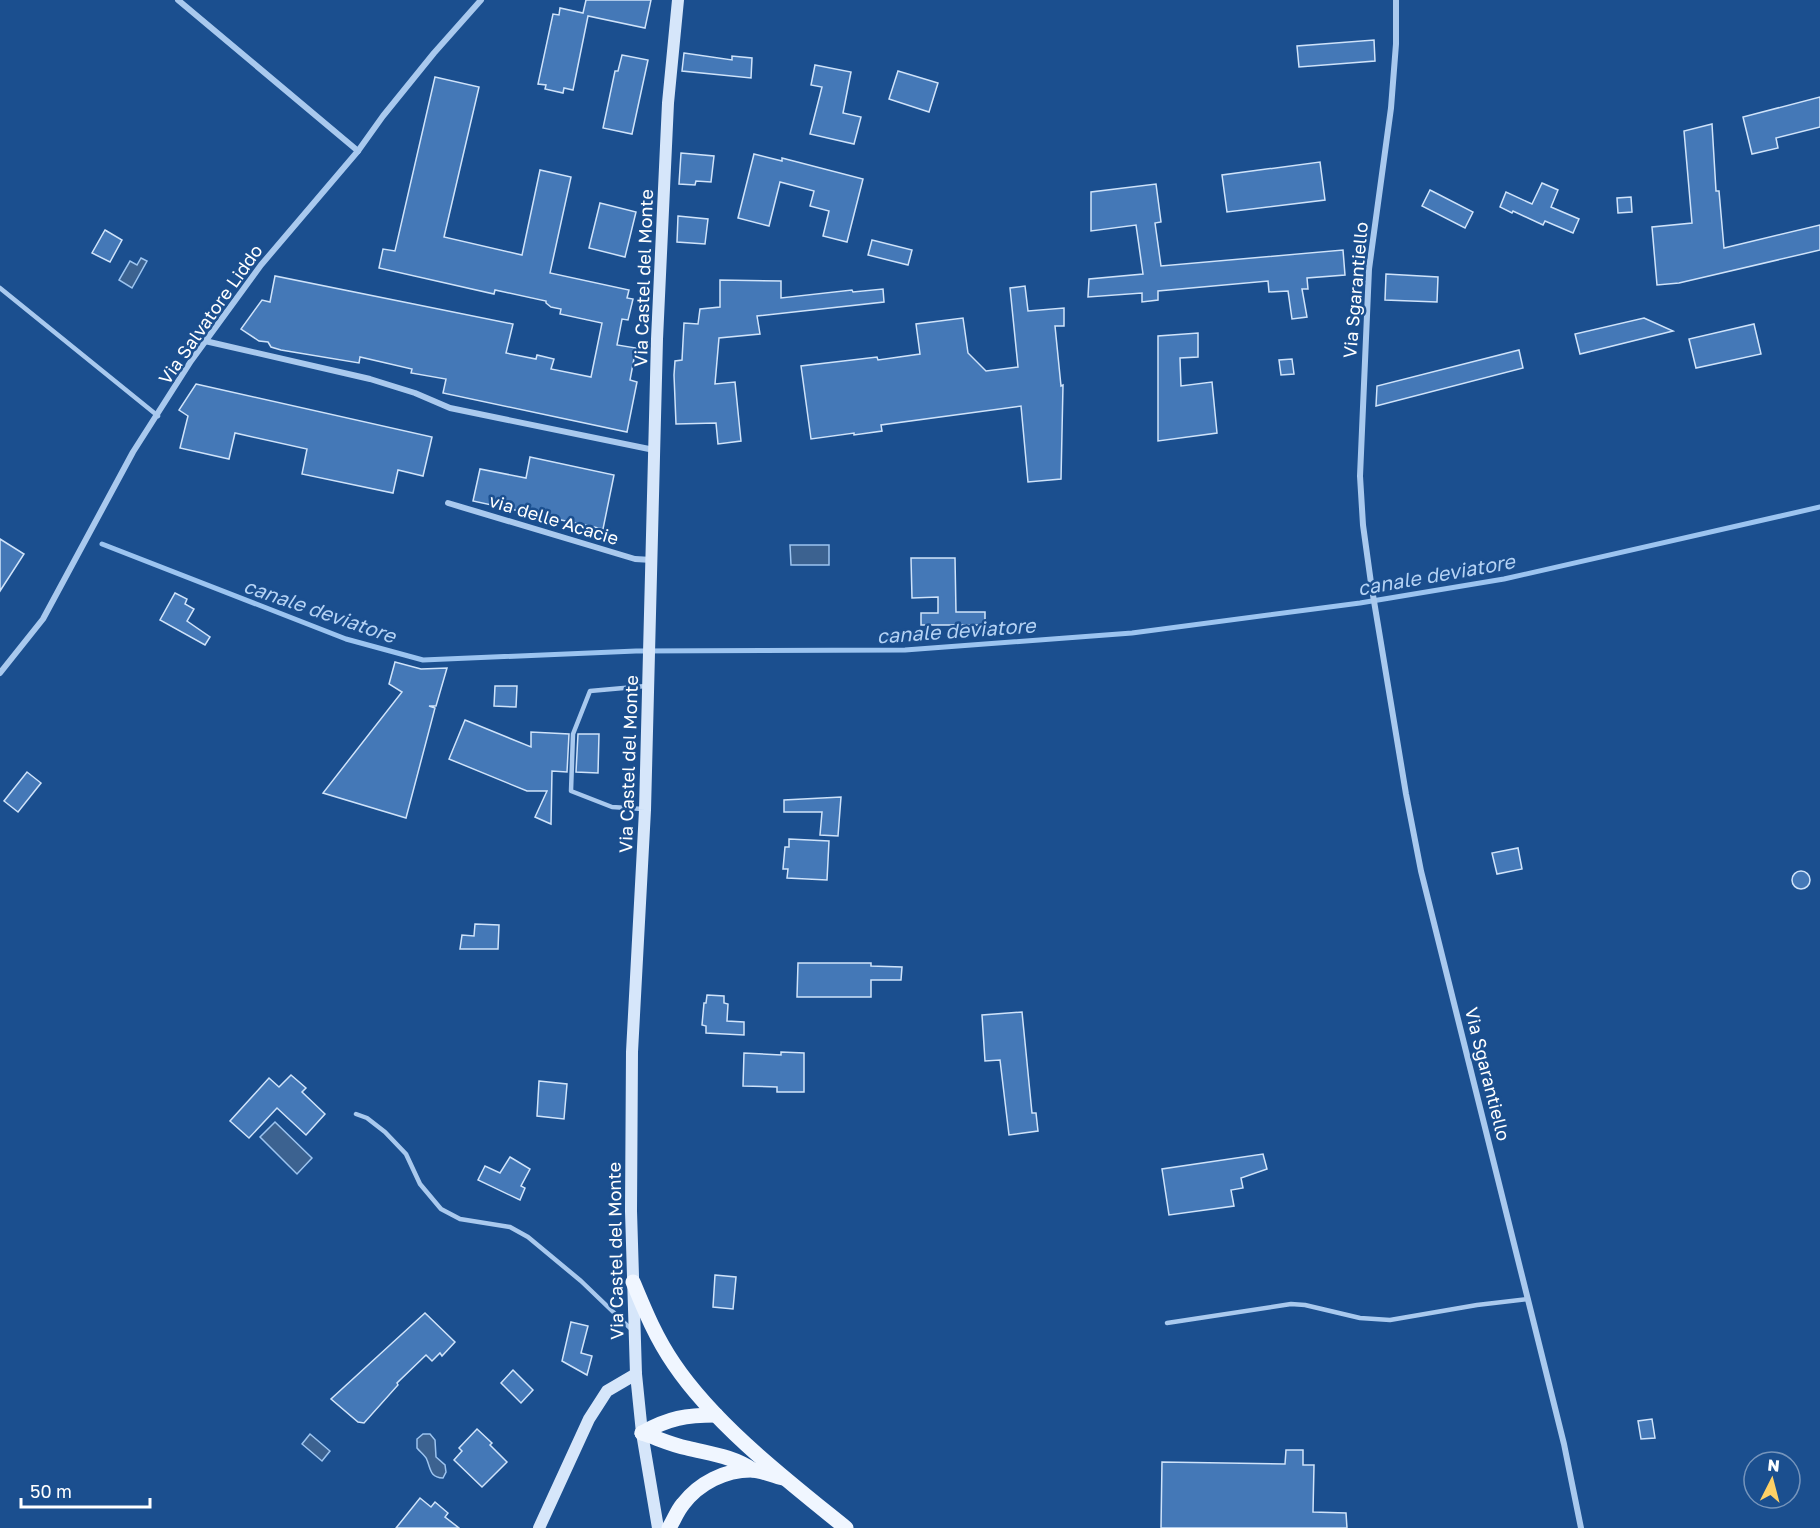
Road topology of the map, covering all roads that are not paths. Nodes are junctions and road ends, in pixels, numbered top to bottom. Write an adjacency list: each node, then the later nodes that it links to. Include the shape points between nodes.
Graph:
1 (178, 0): 5 (street)
2 (482, 0): 5 (street, Via Salvatore Liddo, via 382,116)
3 (678, 0): 9 (main road, Via Castel del Monte, via 668,103)
4 (1396, 0): 17 (street, Via Sgarantiello, via 1391,108 1369,269 1360,450 1363,525 1421,871)
5 (358, 151): 7 (street, Via Salvatore Liddo, via 261,265)
6 (0, 288): 8 (lane)
7 (205, 340): 8 (street, Via Salvatore Liddo); 9 (street, via 370,379 450,408)
8 (158, 416): 12 (street, Via Salvatore Liddo, via 133,452 43,619)
9 (655, 450): 11 (main road, Via Castel del Monte)
10 (448, 503): 11 (street, via delle Acacie, via 635,560)
11 (652, 560): 13 (main road, Via Castel del Monte)
12 (0, 672)
13 (648, 686): 14 (main road, Via Castel del Monte); 14 (lane, via 590,691 573,734 571,791 612,807)
14 (645, 810): 16 (main road, Via Castel del Monte, via 632,1052)
15 (356, 1114): 19 (lane, via 385,1132 406,1154 420,1184 441,1209 460,1219 510,1227 528,1237)
16 (633, 1282): 19 (main road, Via Castel del Monte); 21 (main road, via 653,1330 675,1366)
17 (1528, 1299): 18 (lane, via 1390,1320 1291,1304); 29 (street, Via Sgarantiello)
18 (1167, 1323)
19 (634, 1332): 20 (main road, Via Castel del Monte)
20 (636, 1374): 22 (main road, Via Castel del Monte); 25 (main road, via 606,1391)
21 (716, 1415): 22 (main road, via 677,1418); 24 (main road)
22 (642, 1433): 23 (main road, via 684,1448 726,1456); 26 (main road, Via Castel del Monte)
23 (753, 1470): 24 (main road); 27 (main road, via 714,1478 697,1489 682,1504)
24 (786, 1479): 28 (main road)
25 (539, 1528)
26 (658, 1528)
27 (669, 1528)
28 (846, 1528)
29 (1581, 1528)

